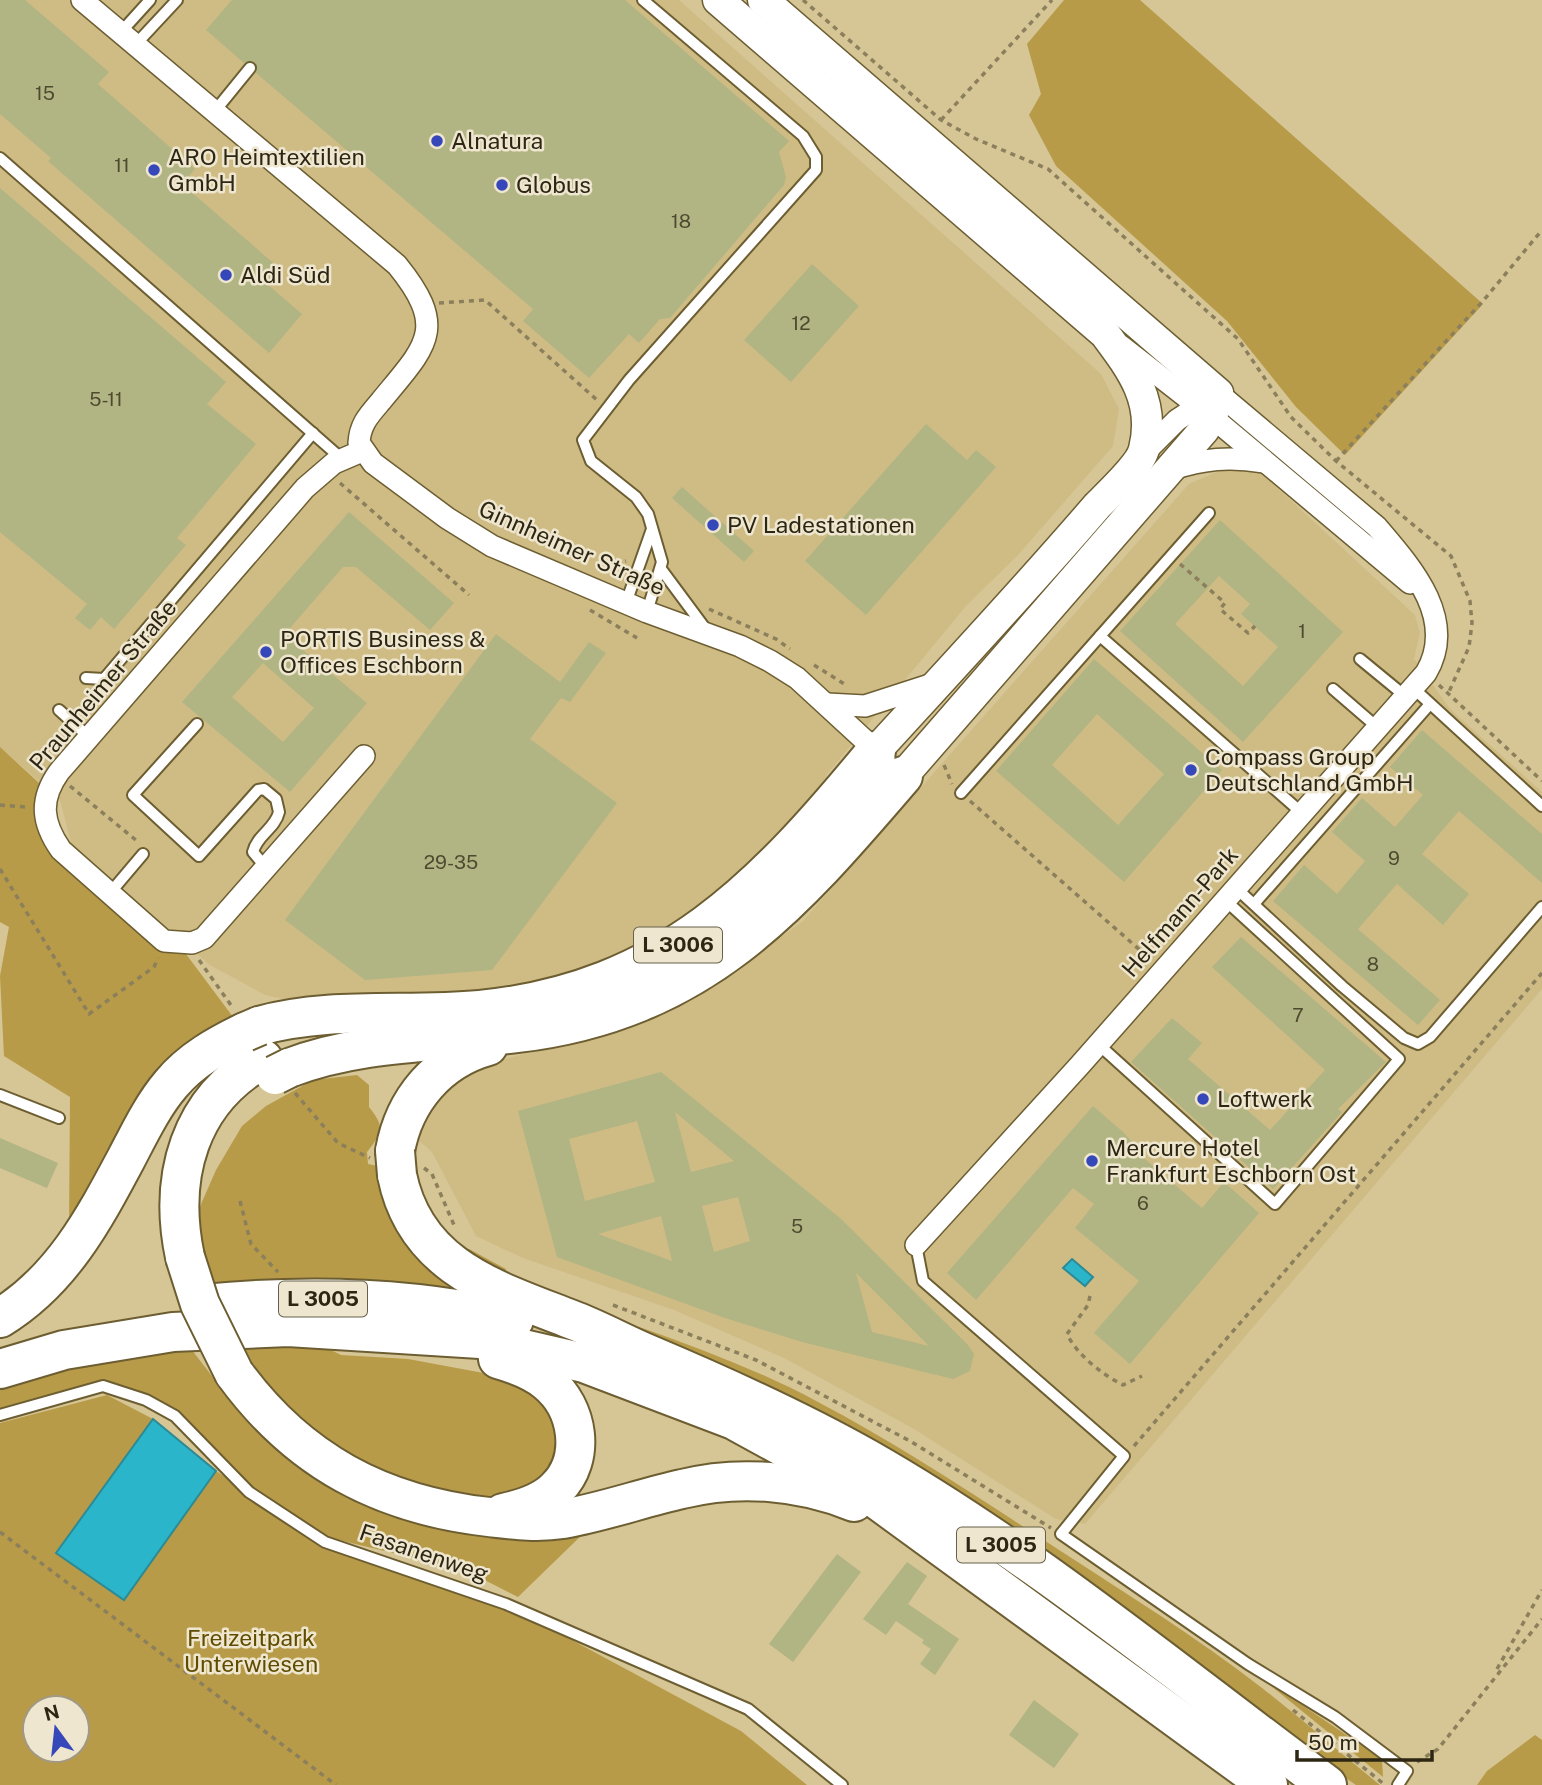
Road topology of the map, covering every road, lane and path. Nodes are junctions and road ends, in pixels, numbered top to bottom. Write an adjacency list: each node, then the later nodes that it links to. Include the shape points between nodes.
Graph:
1 (82, 0): 9 (street)
2 (150, 0): 9 (lane)
3 (177, 0): 9 (lane)
4 (643, 0): 27 (lane, via 803,136 816,157 816,170 586,432 583,447 591,461 642,504)
5 (718, 0): 16 (main road)
6 (763, 0): 17 (main road)
7 (803, 0): 12 (path)
8 (1052, 0): 12 (path)
9 (128, 38): 11 (street)
10 (250, 68): 11 (lane)
11 (215, 111): 15 (street, via 397,265)
12 (941, 120): 22 (path, via 1048,169 1238,339 1291,417)
13 (0, 158): 19 (lane)
14 (1542, 230): 22 (path)
15 (422, 304): 18 (path, via 485,300 599,402); 21 (street, via 426,343 362,424)
16 (1105, 334): 17 (street); 20 (main road, via 1143,390 1147,415)
17 (1210, 405): 20 (street, via 1177,420); 23 (street); 24 (main road, L 3006); 33 (street, Helfmann-Park, via 1377,527)
18 (593, 409)
19 (313, 433): 21 (lane); 41 (lane, via 104,679)
20 (1143, 453): 42 (main road, L 3006)
21 (352, 455): 31 (street, Ginnheimer Straße, via 373,463 469,533); 50 (street, Praunheimer Straße, via 306,488)
22 (1336, 461): 54 (path, via 1451,556 1470,601 1472,623 1469,647 1448,694)
23 (1265, 462): 24 (street, via 1223,457); 33 (street)
24 (1170, 469): 51 (main road, L 3006)
25 (337, 481): 32 (path)
26 (1209, 513): 28 (lane)
27 (652, 527): 30 (lane, via 662,554); 34 (lane)
28 (1171, 556): 36 (path, via 1225,603 1220,609 1248,633); 38 (lane)
29 (631, 560): 31 (path, via 600,569)
30 (661, 569): 35 (lane); 37 (lane)
31 (596, 591): 34 (street, Ginnheimer Straße); 39 (path, via 590,610)
32 (469, 595)
33 (1426, 595): 44 (street, Helfmann-Park, via 1438,626 1437,642 1433,660)
34 (626, 603): 35 (street, Ginnheimer Straße)
35 (646, 612): 37 (street, Ginnheimer Straße)
36 (1255, 626)
37 (709, 633): 45 (street, Ginnheimer Straße, via 770,661)
38 (1100, 636): 56 (lane); 60 (lane)
39 (637, 638)
40 (1360, 659): 44 (lane)
41 (86, 678)
42 (942, 681): 45 (street, via 865,705); 53 (main road, L 3006)
43 (1333, 689): 49 (lane)
44 (1409, 692): 46 (lane); 49 (street, Helfmann-Park)
45 (827, 704): 53 (street, Ginnheimer Straße)
46 (1430, 704): 58 (lane); 66 (lane)
47 (59, 710): 50 (lane)
48 (197, 724): 63 (lane, via 133,795 199,856 258,790 264,789 276,799 279,812 254,846 254,856)
49 (1377, 727): 60 (street, Helfmann-Park)
50 (90, 738): 59 (street, Praunheimer Straße, via 49,785)
51 (932, 744): 53 (main road, L 3006); 56 (path)
52 (364, 756): 63 (street)
53 (890, 764): 72 (highway, L 3006, via 813,878 727,956 643,1000); 74 (highway, L 3006, via 718,918 664,954 613,978 562,995 502,1007 337,1014)
54 (1542, 781)
55 (67, 783): 61 (path, via 147,849)
56 (961, 793): 70 (path)
57 (0, 806): 59 (path)
58 (1542, 806)
59 (44, 808): 64 (street, Praunheimer Straße, via 61,850)
60 (1302, 813): 65 (street, Helfmann-Park)
61 (143, 854): 64 (lane)
62 (0, 869): 68 (path, via 89,1014 154,967)
63 (267, 869): 69 (street, via 204,938)
64 (110, 893): 68 (street, Praunheimer Straße)
65 (1231, 894): 66 (lane); 70 (street, Helfmann-Park); 73 (lane, via 1398,1059 1275,1204)
66 (1254, 904): 67 (lane, via 1342,986 1404,1038 1418,1044 1430,1038)
67 (1542, 907)
68 (164, 941): 69 (street)
69 (192, 943): 74 (path, via 203,970)
70 (1163, 971): 73 (street, Helfmann-Park)
71 (1542, 973): 90 (path)
72 (537, 1031): 74 (highway, via 334,1053); 77 (highway, via 474,1050 441,1069 416,1097 401,1126)
73 (1098, 1044): 80 (street, Helfmann-Park)
74 (266, 1051): 77 (path, via 338,1143); 83 (highway, via 208,1052 172,1083 73,1251 43,1286); 91 (highway, bridge, via 238,1102 198,1157 182,1191 179,1211 185,1257 200,1304 234,1373 293,1439 355,1480 427,1508)
75 (0, 1095): 76 (lane)
76 (59, 1118)
77 (398, 1163): 79 (path, via 432,1174 454,1226); 86 (highway, via 404,1208 412,1223 452,1264 519,1300)
78 (240, 1200): 82 (path, via 251,1244 280,1274)
79 (462, 1233)
80 (916, 1245): 90 (lane, via 923,1281)
81 (1090, 1296): 88 (path, via 1067,1334 1071,1344 1123,1385)
82 (289, 1299): 85 (highway, L 3005, via 171,1307 62,1326); 86 (highway, L 3005, via 459,1311)
83 (0, 1318)
84 (445, 1338): 87 (highway, L 3005, via 345,1329 173,1332 64,1350); 91 (highway, via 548,1382 567,1405 575,1431 572,1464 556,1489 530,1505); 93 (highway, L 3005, via 480,1339 584,1363 734,1420 872,1496)
85 (0, 1343)
86 (645, 1353): 102 (highway, L 3005, via 740,1392 811,1428 962,1518)
87 (0, 1369)
88 (1142, 1376)
89 (0, 1415): 100 (lane, Fasanenweg, via 103,1386 146,1400 174,1416 249,1492 324,1542 506,1604 748,1709)
90 (1124, 1457): 98 (lane, via 1061,1534 1248,1664 1335,1717)
91 (488, 1517): 93 (highway, via 530,1522 564,1519 685,1488 765,1482 840,1496)
92 (0, 1532): 99 (path)
93 (967, 1563): 101 (highway, L 3005)
94 (1542, 1590): 96 (path)
95 (1542, 1619): 96 (path)
96 (1492, 1677): 98 (path, via 1438,1749)
97 (1284, 1702): 103 (path)
98 (1403, 1777)
99 (336, 1785)
100 (842, 1785)
101 (1268, 1785)
102 (1327, 1785)
103 (1385, 1785)

